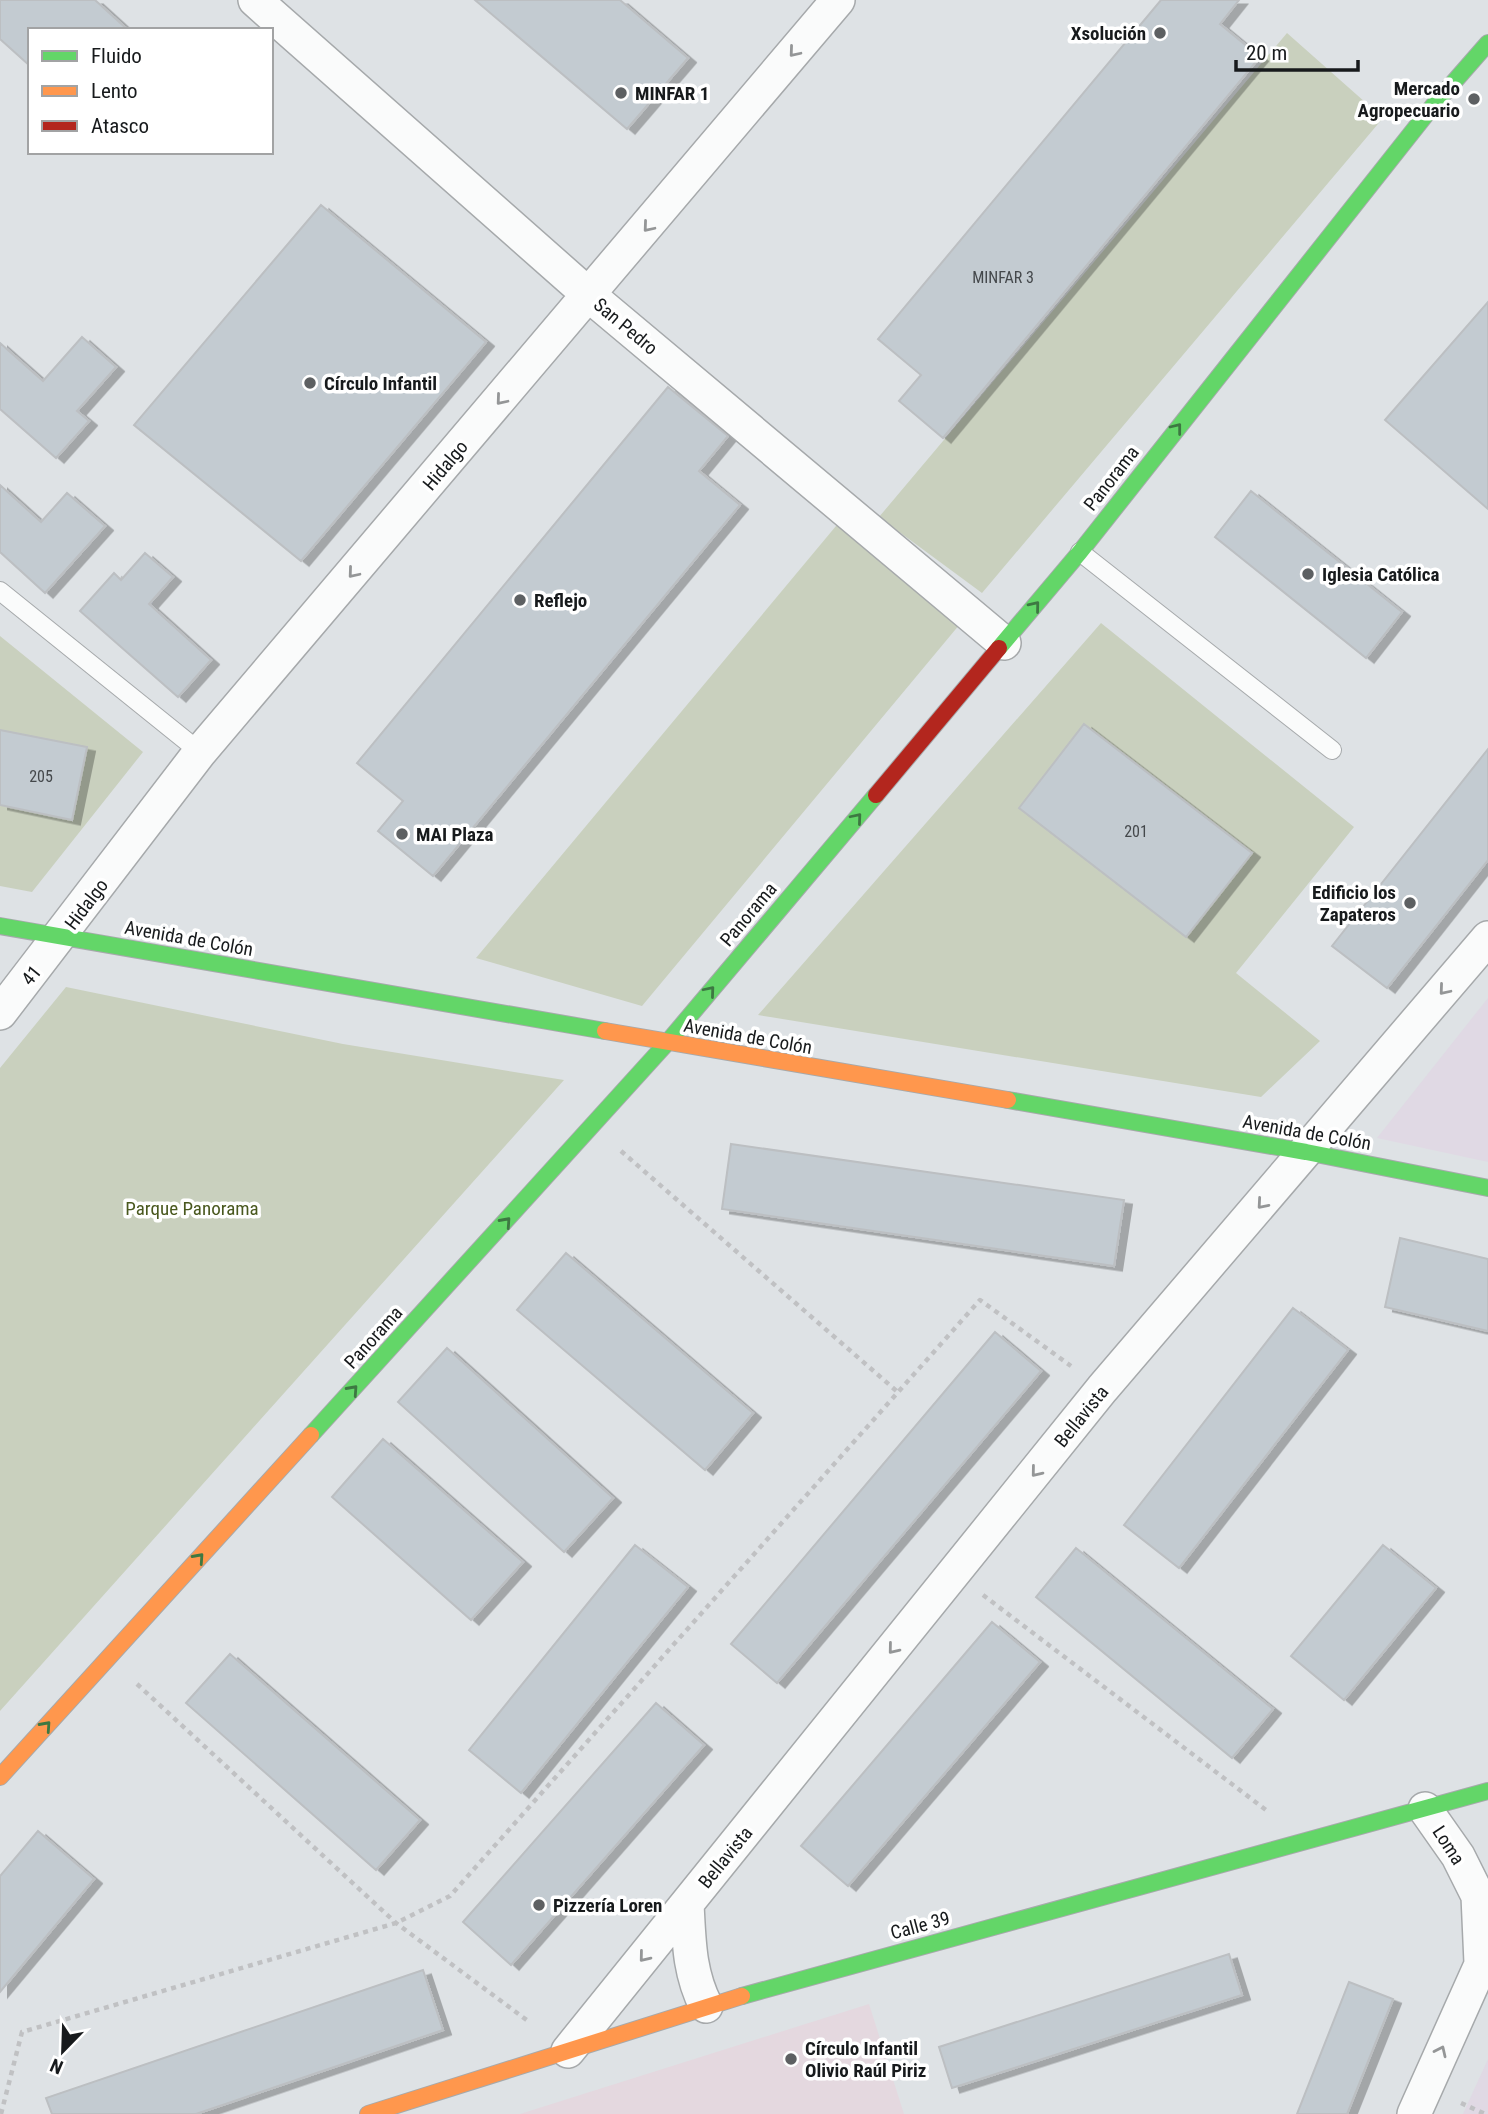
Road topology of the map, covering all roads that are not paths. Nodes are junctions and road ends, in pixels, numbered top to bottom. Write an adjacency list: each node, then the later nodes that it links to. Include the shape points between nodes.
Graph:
1 (255, 0): 4 (street, San Pedro)
2 (838, 0): 4 (street, Hidalgo, one-way to 4)
3 (1488, 43): 5 (street, Panorama, one-way to 3, via 1432,107)
4 (590, 296): 7 (street, San Pedro); 9 (street, Hidalgo, one-way to 9)
5 (1080, 552): 7 (street, Panorama, one-way to 5); 8 (lane)
6 (0, 591): 9 (lane)
7 (1004, 643): 14 (street, Panorama, one-way to 7)
8 (1332, 750)
9 (200, 752): 11 (street, Hidalgo)
10 (0, 926): 11 (street, Avenida de Colón)
11 (61, 937): 13 (street, 41); 14 (street, Avenida de Colón)
12 (1488, 938): 15 (street, Bellavista, one-way to 15)
13 (0, 1013)
14 (666, 1044): 15 (street, Avenida de Colón); 17 (street, Panorama, one-way to 14)
15 (1306, 1152): 16 (street, Avenida de Colón); 20 (street, Bellavista, one-way to 20, via 1102,1389)
16 (1488, 1188)
17 (0, 1776)
18 (1488, 1791): 19 (street, Calle 39)
19 (1425, 1809): 21 (street, Loma, via 1458,1856 1478,1896); 22 (street, Calle 39)
20 (687, 1904): 22 (street, Bellavista, via 690,1962); 23 (street, Bellavista, one-way to 23)
21 (1485, 1956): 25 (street, Loma, one-way to 21)
22 (706, 2006): 23 (street, Calle 39)
23 (568, 2051): 24 (street, Calle 39)
24 (368, 2114)
25 (1414, 2114)

